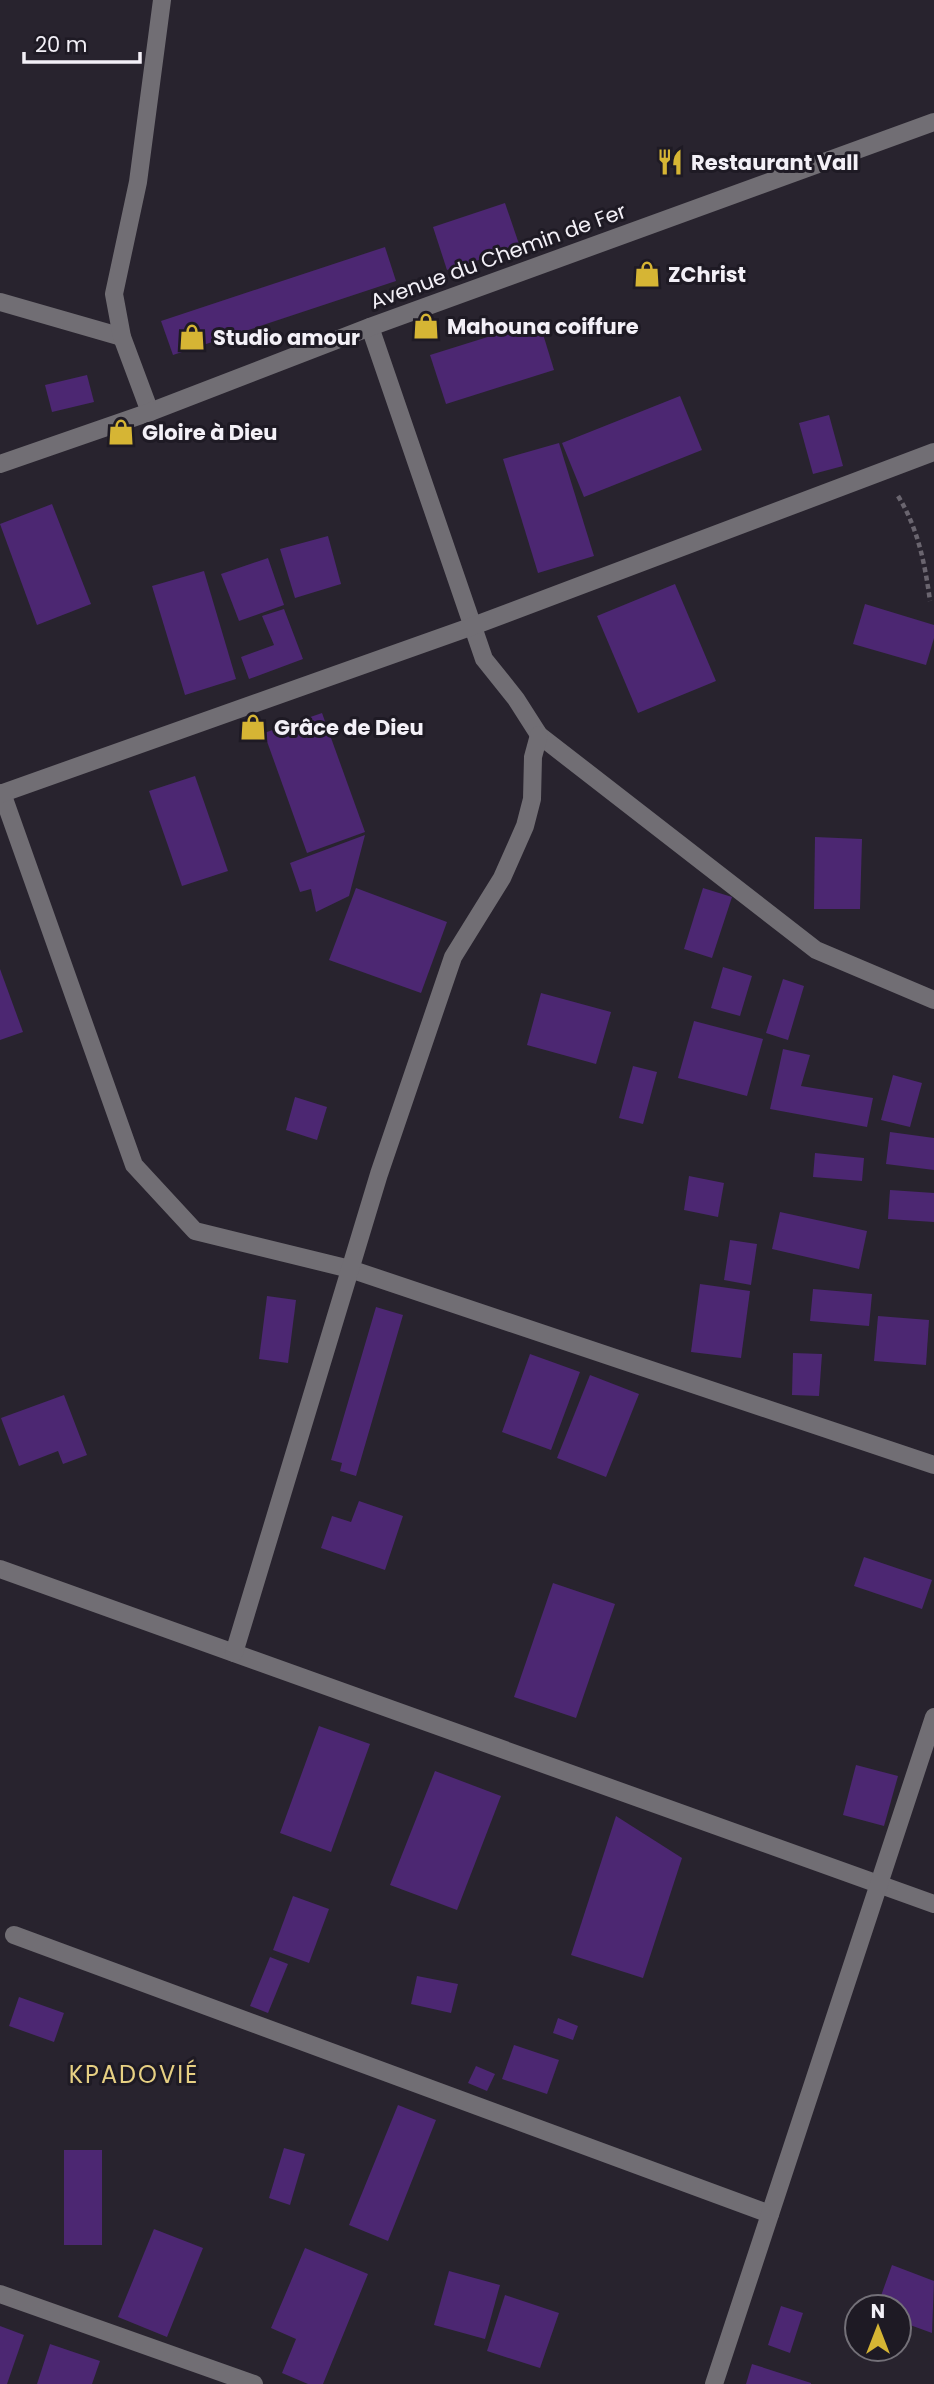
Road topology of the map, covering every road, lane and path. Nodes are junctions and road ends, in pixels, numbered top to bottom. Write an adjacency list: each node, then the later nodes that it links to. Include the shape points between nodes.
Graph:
1 (163, 0): 5 (street, via 138,182 114,294)
2 (934, 122): 4 (street, Avenue du Chemin de Fer)
3 (0, 302): 5 (street)
4 (370, 327): 6 (street, Avenue du Chemin de Fer); 11 (street)
5 (122, 337): 6 (street)
6 (150, 412): 8 (street, Avenue du Chemin de Fer)
7 (934, 452): 9 (street)
8 (0, 464)
9 (883, 471): 10 (path, via 911,518); 11 (street)
10 (930, 601)
11 (473, 626): 12 (street, via 484,659); 13 (street)
12 (540, 735): 14 (street, via 816,950); 15 (street, via 525,827 502,878 453,957)
13 (1, 793): 15 (street, via 134,1165 195,1231)
14 (934, 1000)
15 (351, 1269): 16 (street); 18 (street)
16 (934, 1465)
17 (0, 1569): 18 (street)
18 (234, 1653): 20 (street)
19 (934, 1717): 20 (street)
20 (880, 1884): 21 (street); 23 (street)
21 (934, 1903)
22 (14, 1935): 23 (street)
23 (770, 2214): 26 (street)
24 (0, 2294): 25 (street)
25 (254, 2384)
26 (714, 2384)

